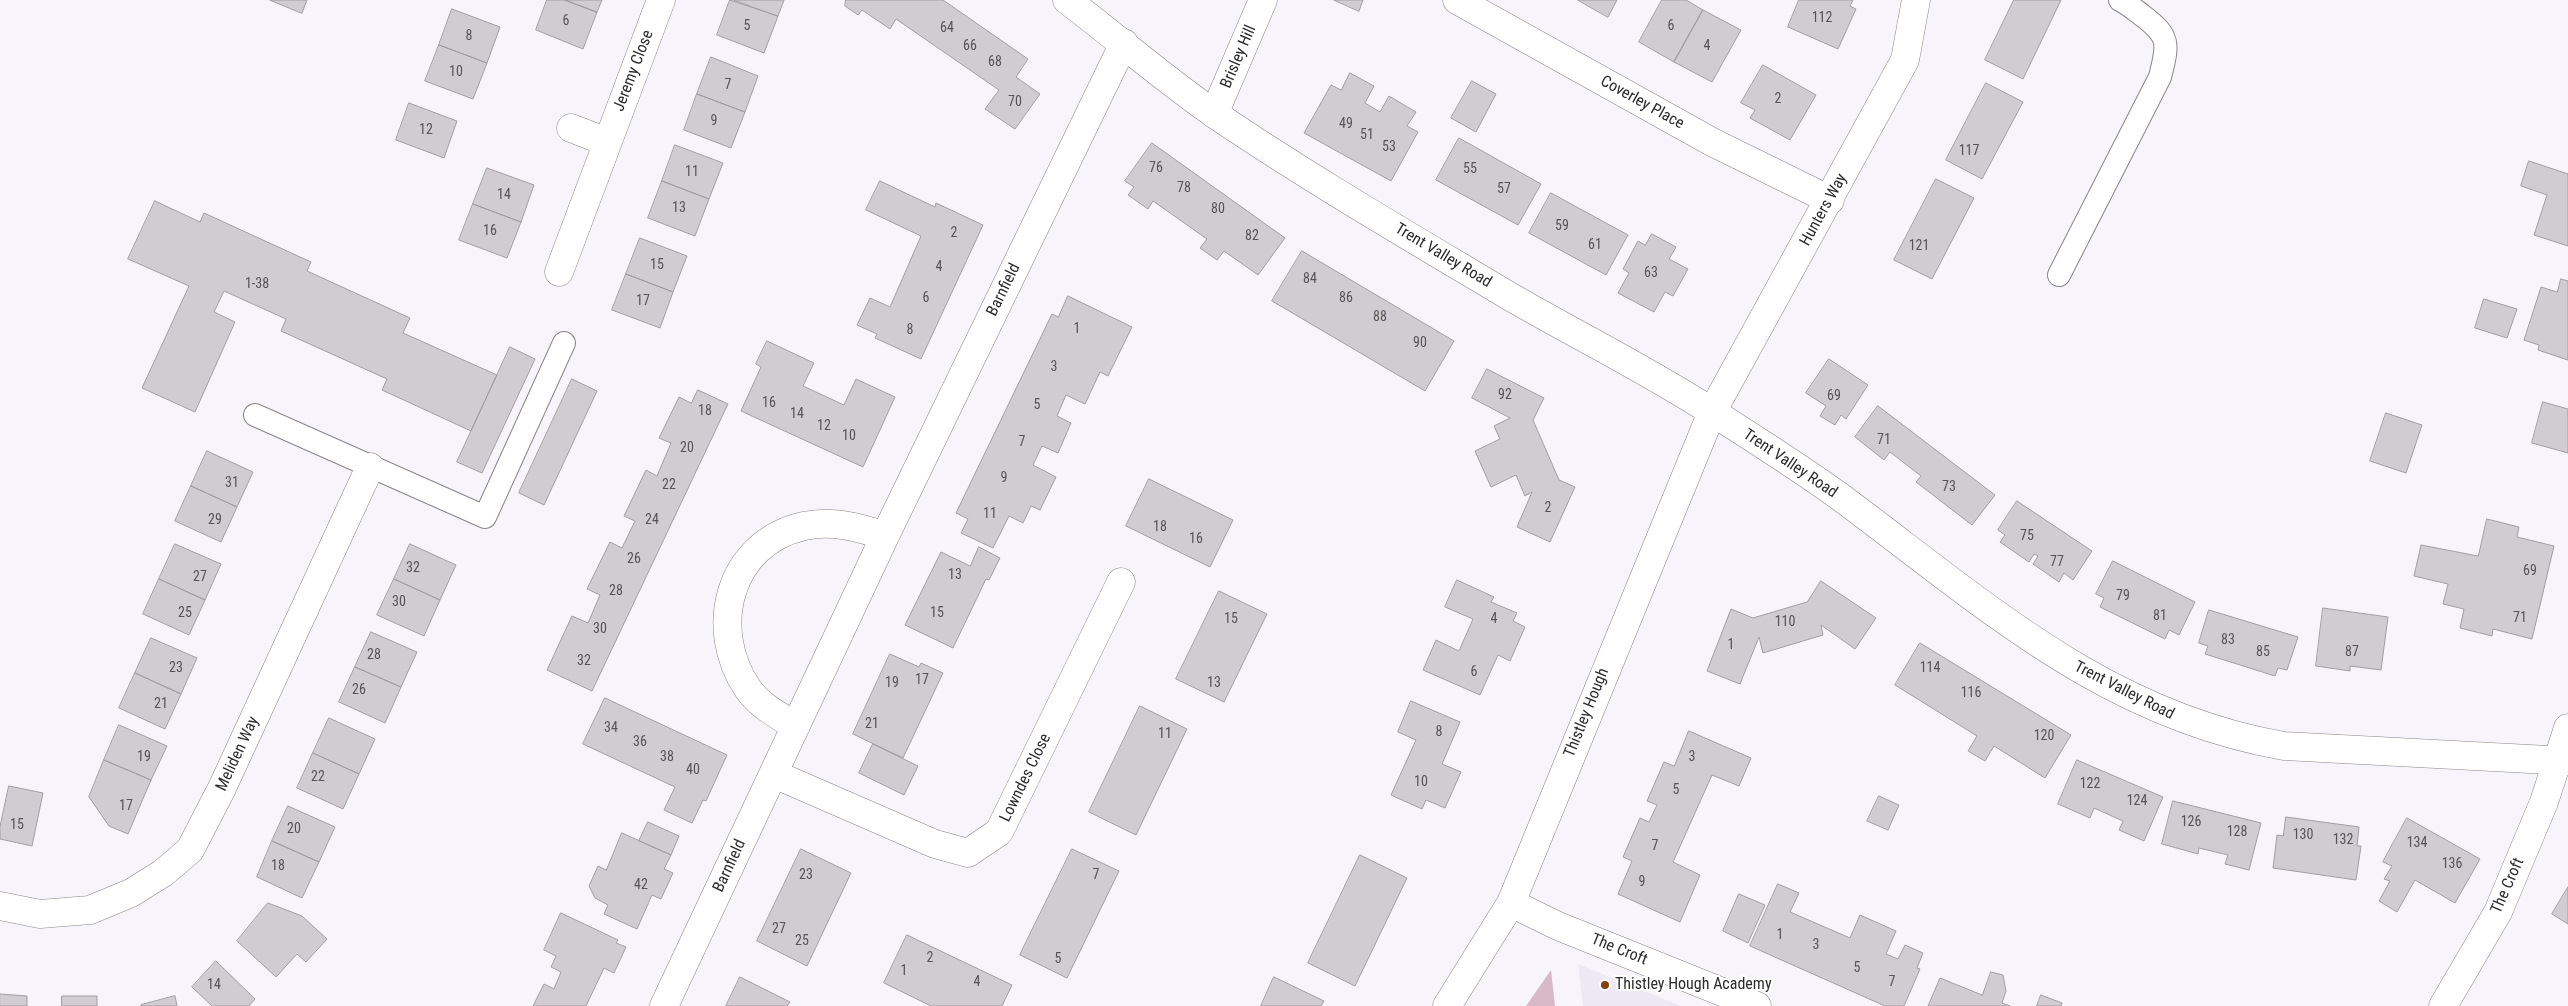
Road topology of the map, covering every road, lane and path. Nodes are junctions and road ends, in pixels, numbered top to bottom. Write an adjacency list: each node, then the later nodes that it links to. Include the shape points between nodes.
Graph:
1 (661, 0): 10 (street, Jeremy Close)
2 (1067, 0): 7 (street, Trent Valley Road)
3 (1263, 0): 8 (street, Brisley Hill)
4 (1457, 0): 11 (street, Coverley Place, via 1712,142)
5 (1916, 0): 11 (street, Hunters Way, via 1905,60)
6 (2120, 0): 13 (lane, via 2159,28 2166,40 2165,59 2160,77)
7 (1124, 43): 8 (street, Trent Valley Road); 18 (street, Barnfield)
8 (1214, 114): 15 (street, Trent Valley Road, via 1509,296)
9 (571, 128): 10 (street)
10 (607, 142): 12 (street, Jeremy Close)
11 (1830, 200): 15 (street, Hunters Way)
12 (559, 272)
13 (2059, 275)
14 (564, 343): 17 (lane, via 485,518)
15 (1712, 412): 22 (street, Trent Valley Road, via 1840,497 1954,585 2069,663 2146,705 2218,732 2284,746); 24 (street, Thistley Hough)
16 (255, 414): 17 (lane)
17 (370, 467): 25 (street, Meliden Way, via 222,788 190,850 139,888 90,910 40,914)
18 (885, 536): 20 (street, Barnfield); 20 (street, via 853,525 804,526 761,547 742,568 730,594 726,625 733,659 748,690 765,707)
19 (1121, 582): 23 (street, Lowndes Close, via 999,832 968,853 935,844)
20 (796, 726): 23 (street, Barnfield)
21 (2568, 728): 22 (street, The Croft)
22 (2563, 760): 29 (street, The Croft, via 2498,912)
23 (774, 774): 26 (street, Barnfield)
24 (1511, 903): 27 (street, Thistley Hough); 28 (street, The Croft, via 1558,926)
25 (0, 906)
26 (664, 1006)
27 (1447, 1006)
28 (1757, 1006)
29 (2444, 1006)

